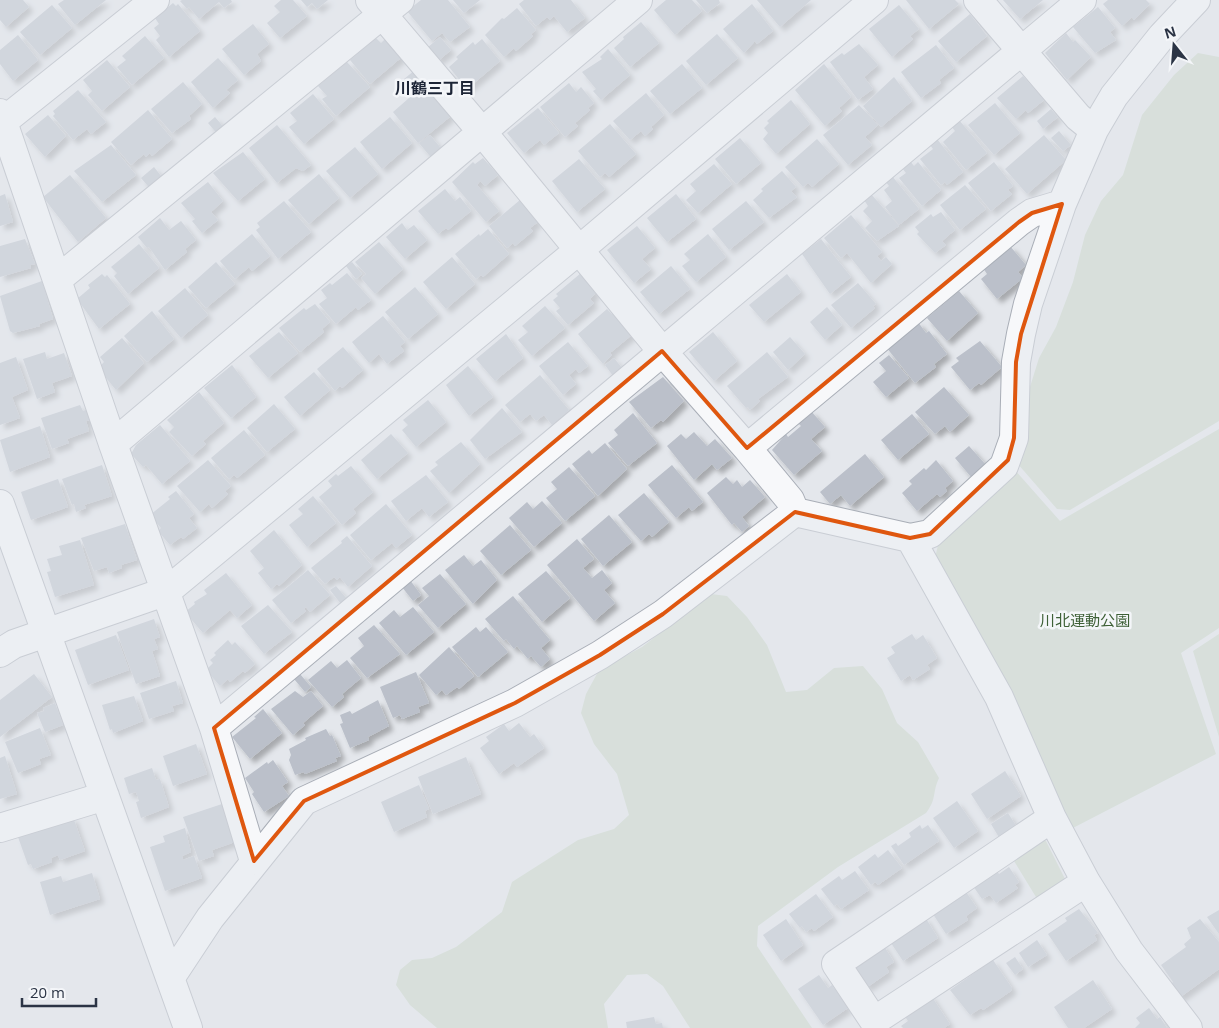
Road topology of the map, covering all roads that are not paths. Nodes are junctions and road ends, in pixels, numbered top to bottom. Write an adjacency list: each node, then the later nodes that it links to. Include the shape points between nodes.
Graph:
1 (155, 0): 9 (street)
2 (638, 0): 11 (street)
3 (874, 0): 13 (street)
4 (978, 0): 8 (street)
5 (1082, 0): 8 (street)
6 (1196, 0): 10 (street, via 1114,96)
7 (384, 5): 11 (street); 14 (street)
8 (1020, 50): 10 (street, via 1078,117); 15 (street)
9 (1, 120): 14 (street)
10 (1094, 130): 12 (street)
11 (483, 132): 13 (street); 16 (street)
12 (1062, 204): 17 (street, via 1032,213 1019,222); 20 (street, via 1021,334 1016,362 1014,438 1008,460 930,534)
13 (578, 250): 15 (street); 21 (street)
14 (58, 279): 16 (street)
15 (662, 351): 17 (street); 24 (street)
16 (113, 444): 21 (street)
17 (747, 448): 19 (street, via 790,500)
18 (0, 504): 22 (street)
19 (795, 512): 20 (street); 28 (street, via 663,614 600,655 515,703 304,801)
20 (910, 538): 26 (street, via 999,697)
21 (167, 590): 22 (street); 24 (street)
22 (45, 634): 23 (street, via 14,644); 25 (street)
23 (0, 653)
24 (214, 728): 28 (street)
25 (105, 796): 27 (street); 30 (street)
26 (1052, 818): 29 (street); 29 (street, via 836,964 874,1021)
27 (0, 828)
28 (254, 861): 30 (street, via 210,918)
29 (1086, 882): 32 (street, via 1129,951)
30 (171, 977): 31 (street)
31 (188, 1028)
32 (1188, 1028)

